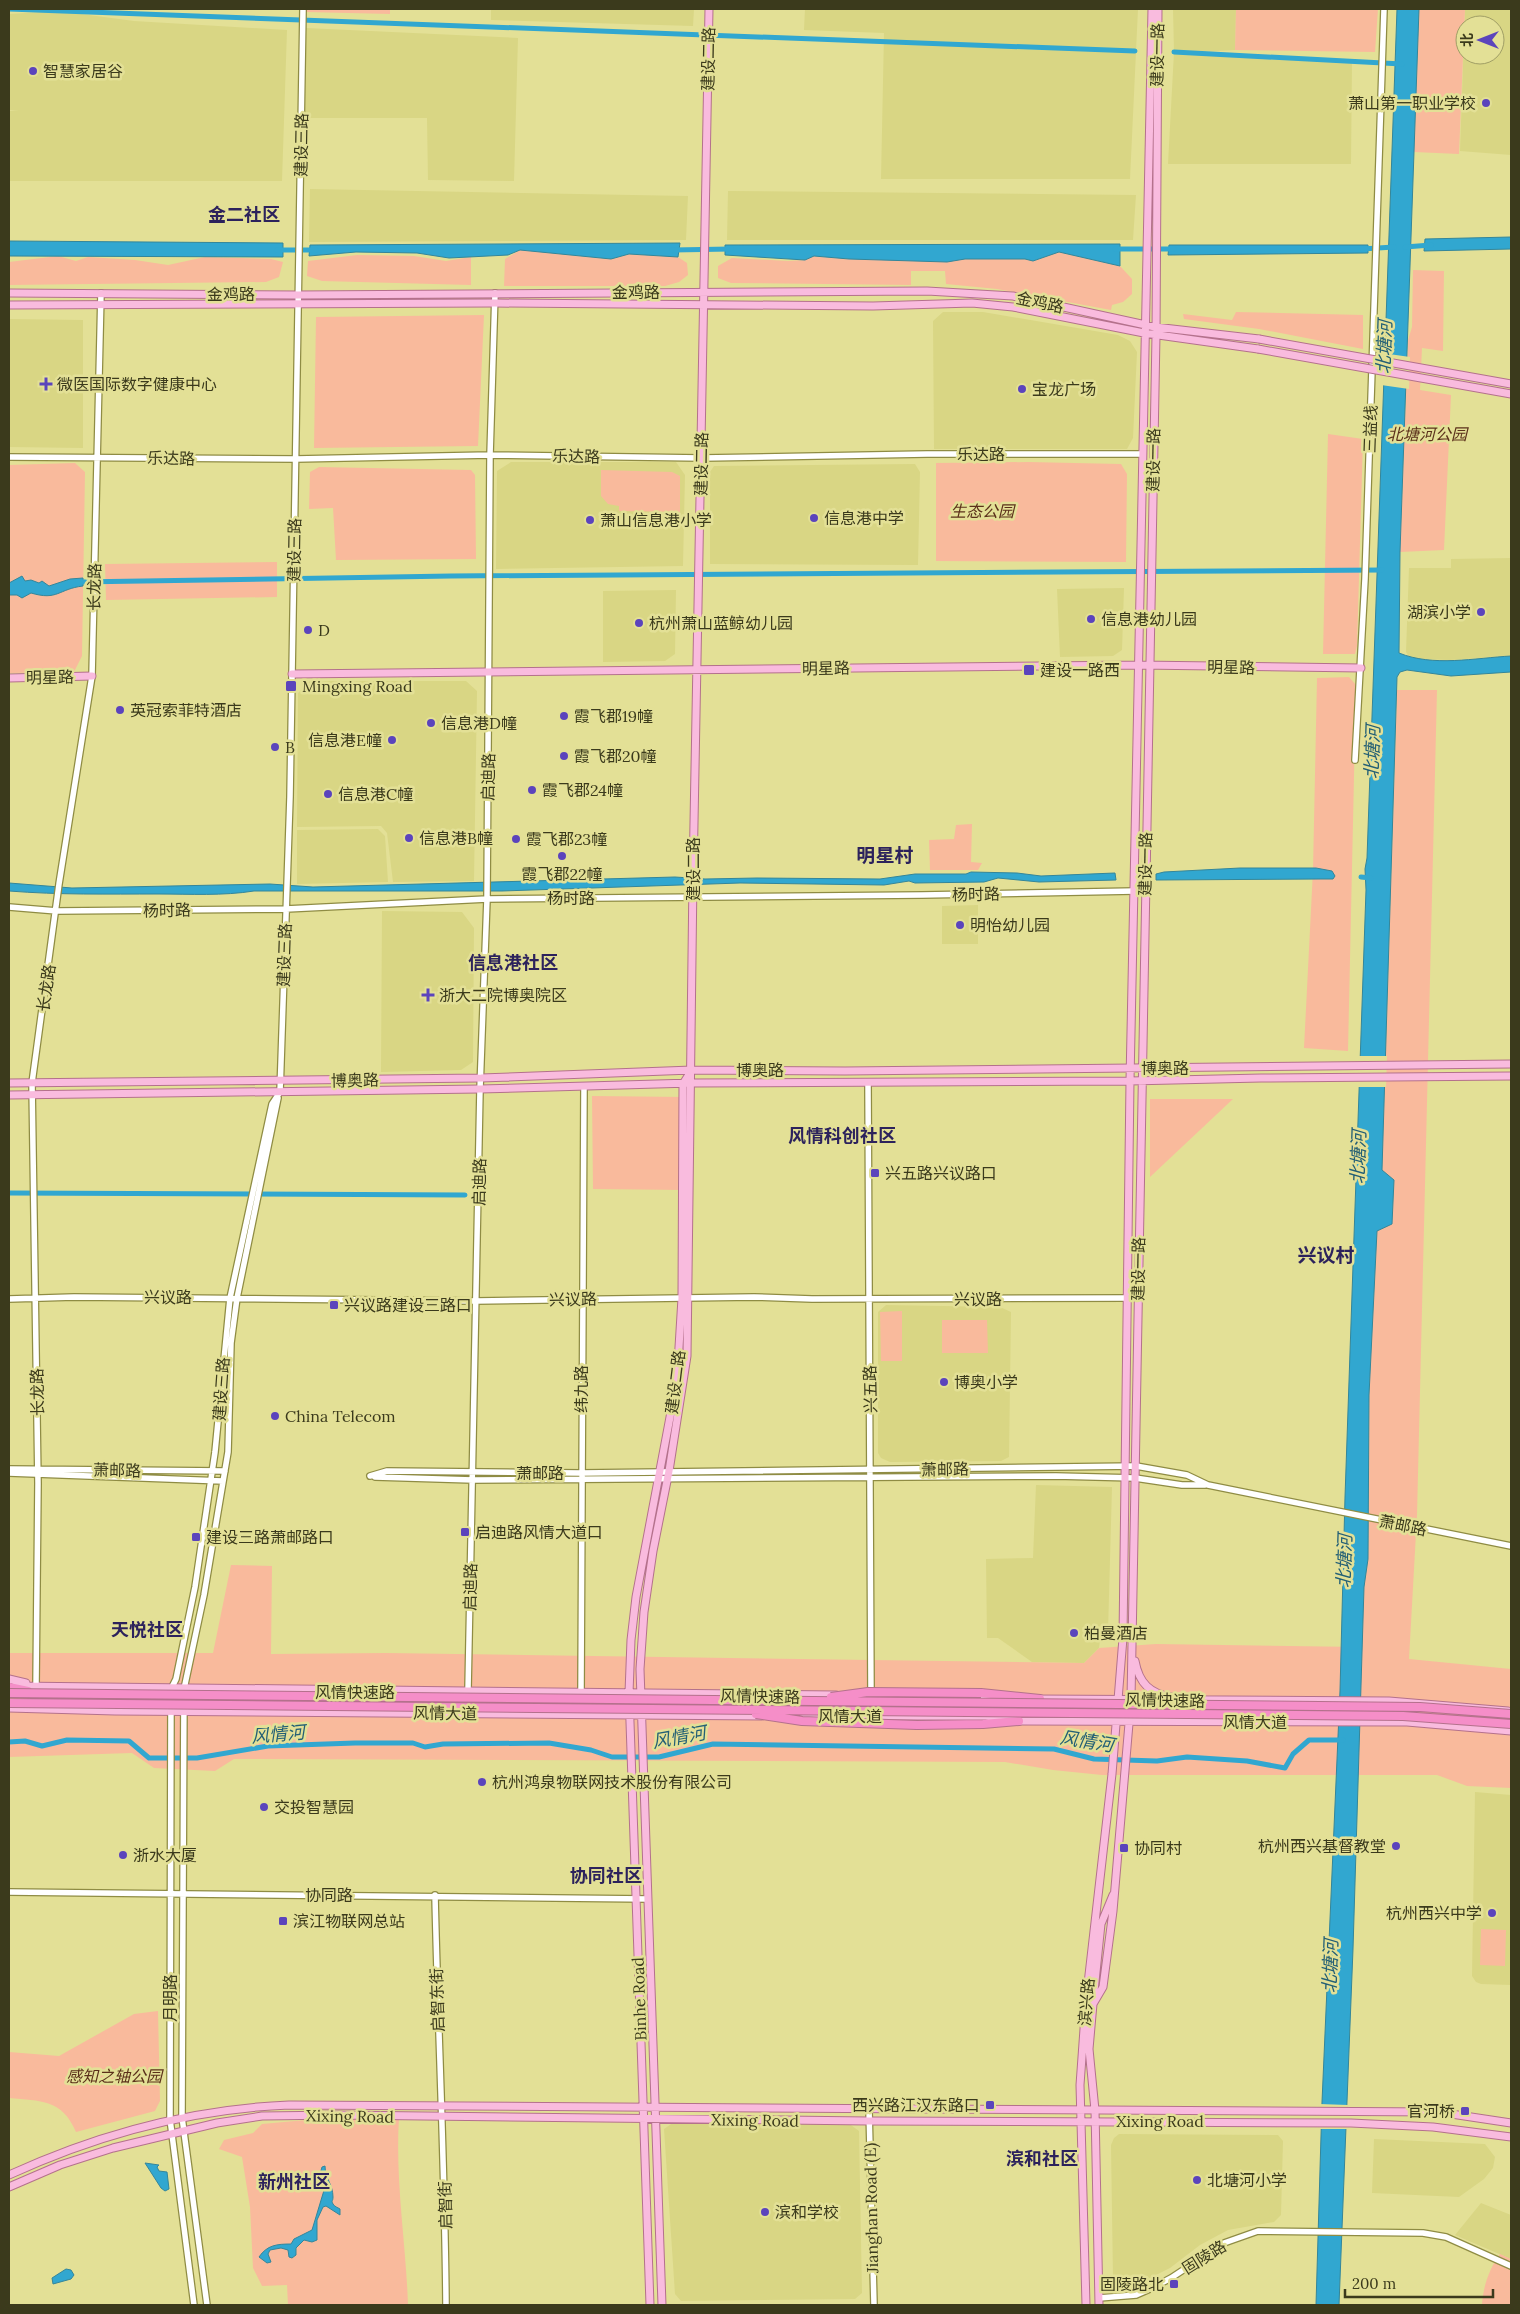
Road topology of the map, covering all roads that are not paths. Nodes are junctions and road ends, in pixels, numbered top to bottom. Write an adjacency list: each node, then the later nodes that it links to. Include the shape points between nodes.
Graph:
1 (303, 9): 10 (street, 建设三路)
2 (709, 9): 6 (main road, 建设二路)
3 (1152, 9): 16 (main road, 建设一路)
4 (1158, 9): 17 (main road, 建设一路)
5 (1384, 9): 30 (street, 三益线)
6 (704, 292): 9 (main road, 金鸡路); 14 (main road, 建设二路); 16 (main road, 金鸡路, via 927,291 1013,296)
7 (9, 293): 8 (main road, 金鸡路)
8 (100, 293): 10 (main road, 金鸡路); 15 (street, 长龙路)
9 (495, 293): 10 (main road, 金鸡路); 11 (street, 启迪路)
10 (297, 294): 13 (street, 建设三路)
11 (494, 304): 13 (main road, 金鸡路); 14 (main road, 金鸡路); 23 (street, 启迪路)
12 (9, 305): 15 (main road, 金鸡路)
13 (297, 305): 15 (main road, 金鸡路); 27 (street, 建设三路)
14 (704, 305): 18 (main road, 金鸡路, via 972,303 1012,307); 26 (main road, 建设二路)
15 (100, 306): 25 (street, 长龙路)
16 (1144, 324): 17 (main road, 金鸡路); 18 (main road, 建设一路)
17 (1155, 326): 19 (main road, 建设一路); 20 (main road, 金鸡路, bridge, via 1259,339)
18 (1144, 333): 19 (main road, 金鸡路); 22 (main road, 建设一路)
19 (1156, 335): 21 (main road, 金鸡路, bridge); 29 (main road, 建设一路)
20 (1511, 384)
21 (1511, 394)
22 (1143, 454): 26 (street, 乐达路); 28 (main road, 建设一路)
23 (490, 455): 26 (street, 乐达路); 27 (street, 乐达路); 32 (street, 启迪路)
24 (9, 457): 25 (street, 乐达路)
25 (97, 457): 27 (street, 乐达路); 34 (street, 长龙路)
26 (702, 458): 31 (main road, 建设二路)
27 (296, 459): 33 (street, 建设三路)
28 (1139, 665): 29 (main road, 明星路); 31 (main road, 明星路); 37 (main road, 建设一路)
29 (1149, 665): 30 (main road, 明星路); 45 (main road, 建设一路)
30 (1361, 668): 36 (street, 三益线)
31 (697, 670): 32 (main road, 明星路); 39 (main road, 建设二路)
32 (489, 673): 33 (main road, 明星路); 38 (street, 启迪路)
33 (292, 674): 41 (street, 建设三路)
34 (92, 676): 35 (main road, 明星路); 42 (street, 长龙路)
35 (9, 678)
36 (1355, 760)
37 (1134, 891): 39 (street, 杨时路); 44 (main road, 建设一路)
38 (487, 896): 39 (street, 杨时路); 41 (street, 杨时路); 48 (street, 启迪路)
39 (693, 897): 46 (main road, 建设二路)
40 (9, 907): 42 (street, 杨时路)
41 (286, 909): 42 (street, 杨时路); 49 (street, 建设三路)
42 (57, 911): 53 (street, 长龙路)
43 (1511, 1064): 45 (main road, 博奥路)
44 (1131, 1068): 45 (main road, 博奥路); 46 (main road, 博奥路); 51 (main road, 建设一路)
45 (1141, 1068): 50 (main road, 建设一路)
46 (692, 1070): 48 (main road, 博奥路); 55 (main road, 建设二路); 56 (main road, 建设二路)
47 (1511, 1076): 50 (main road, 博奥路)
48 (481, 1078): 49 (main road, 博奥路); 58 (street, 启迪路)
49 (280, 1080): 53 (main road, 博奥路); 59 (street, 建设三路)
50 (1141, 1080): 51 (main road, 博奥路); 69 (main road, 建设一路)
51 (1130, 1081): 54 (main road, 博奥路); 68 (main road, 建设一路)
52 (9, 1083): 53 (main road, 博奥路)
53 (32, 1083): 61 (street, 长龙路)
54 (868, 1083): 56 (main road, 博奥路); 71 (street, 兴五路)
55 (684, 1084): 56 (main road, 博奥路); 57 (main road, 博奥路); 67 (main road, 建设二路)
56 (692, 1084): 67 (main road, 建设二路)
57 (584, 1086): 58 (main road, 博奥路); 66 (street, 纬九路)
58 (480, 1089): 59 (main road, 博奥路); 72 (street, 启迪路)
59 (280, 1092): 61 (main road, 博奥路); 62 (street, 建设三路, via 272,1104)
60 (9, 1095): 61 (main road, 博奥路)
61 (32, 1095): 63 (street, 长龙路)
62 (257, 1188): 64 (street, 建设三路, via 251,1200); 65 (street, 建设三路, via 258,1200)
63 (36, 1298): 64 (street, 兴议路); 70 (street, 兴议路); 77 (street, 长龙路)
64 (230, 1298): 65 (street, 兴议路); 78 (street, 建设三路)
65 (237, 1298): 72 (street, 兴议路); 76 (street, 建设三路, via 231,1343)
66 (582, 1298): 67 (street, 兴议路); 72 (street, 兴议路); 84 (street, 纬九路)
67 (685, 1298): 71 (street, 兴议路); 82 (main road, 建设二路, via 677,1380); 83 (main road, 建设二路, via 686,1371)
68 (1128, 1298): 69 (main road, 兴议路); 71 (street, 兴议路); 73 (main road, 建设一路)
69 (1138, 1298): 74 (main road, 建设一路)
70 (9, 1299)
71 (869, 1299): 81 (street, 兴五路)
72 (476, 1301): 80 (street, 启迪路)
73 (1126, 1466): 74 (street, 萧邮路); 81 (street, 萧邮路); 85 (main road, 建设一路)
74 (1136, 1466): 86 (main road, 建设一路); 90 (street, 萧邮路, via 1187,1475)
75 (9, 1469): 77 (street, 萧邮路)
76 (225, 1470): 78 (street, 萧邮路); 88 (street, 建设三路)
77 (38, 1471): 78 (street, 萧邮路); 79 (street, 萧邮路); 89 (street, 萧邮路); 95 (street, 长龙路)
78 (212, 1471): 89 (street, 建设三路)
79 (9, 1473)
80 (473, 1473): 84 (street, 萧邮路); 87 (street, 启迪路); 87 (street, 萧邮路, via 387,1471 370,1476)
81 (871, 1473): 83 (street, 萧邮路); 85 (street); 103 (street, 兴五路)
82 (660, 1475): 83 (street, 萧邮路); 84 (street, 萧邮路); 101 (main road, 建设二路, via 636,1597)
83 (668, 1475): 102 (main road, 建设二路, via 644,1612)
84 (581, 1476): 87 (street); 99 (street, 纬九路)
85 (1125, 1478): 86 (street); 105 (main road, 建设一路, via 1123,1638)
86 (1136, 1478): 90 (street, via 1182,1485); 92 (main road, 建设一路)
87 (472, 1480): 98 (street, 启迪路)
88 (223, 1481): 89 (street, 萧邮路); 97 (street, 建设三路)
89 (210, 1482): 96 (street, 建设三路, via 195,1587 176,1679)
90 (1208, 1485): 91 (street, 萧邮路)
91 (1511, 1546)
92 (1132, 1639): 107 (main road, 建设一路); 108 (main road, via 1138,1677 1146,1686 1163,1696)
93 (9, 1679): 95 (main road, 风情大道)
94 (9, 1687): 95 (highway, bridge)
95 (37, 1689): 96 (main road, 风情大道); 100 (highway, 风情快速路, bridge); 106 (highway, 风情快速路, bridge)
96 (171, 1689): 97 (main road, 风情大道); 112 (street, 月明路)
97 (184, 1689): 98 (main road, 风情大道); 113 (street, 月明路)
98 (468, 1690): 99 (main road, 风情大道)
99 (581, 1692): 101 (main road, 风情大道)
100 (9, 1693)
101 (629, 1693): 102 (main road, 风情大道); 115 (main road, Binhe Road)
102 (641, 1693): 103 (main road, 风情大道); 116 (main road, Binhe Road)
103 (871, 1696): 104 (main road, 风情大道)
104 (1040, 1699): 105 (main road, 风情大道); 106 (highway, bridge, via 981,1693 868,1692)
105 (1118, 1699): 107 (main road, 风情大道); 117 (main road, 滨兴路)
106 (800, 1700): 114 (highway, 风情快速路, bridge, via 1420,1707)
107 (1131, 1700): 108 (main road, 风情大道); 118 (main road, 建设一路)
108 (1200, 1700): 114 (main road, 风情大道, via 1376,1701 1467,1706)
109 (9, 1703): 111 (highway, 风情快速路, bridge)
110 (9, 1708): 112 (main road, 风情大道)
111 (730, 1710): 119 (highway, bridge, via 802,1721 917,1725); 120 (highway, 风情快速路, bridge, via 1403,1716)
112 (171, 1711): 113 (main road, 风情大道); 123 (street, 月明路)
113 (184, 1711): 115 (main road, 风情大道); 124 (street, 月明路)
114 (1511, 1713)
115 (629, 1715): 116 (main road, 风情大道); 126 (main road, Binhe Road)
116 (642, 1715): 119 (main road, 风情大道, via 986,1716); 127 (main road, Binhe Road)
117 (1116, 1720): 118 (main road, 风情大道); 119 (main road, 风情大道); 132 (main road, 滨兴路, via 1086,2001)
118 (1130, 1720): 121 (main road, 风情大道, via 1377,1722); 133 (main road, 滨兴路, via 1103,1987 1093,2004 1088,2049)
119 (1019, 1721)
120 (1511, 1724)
121 (1511, 1731)
122 (9, 1892): 123 (street, 协同路)
123 (171, 1893): 124 (street, 协同路); 138 (street, 月明路)
124 (184, 1894): 125 (street, 协同路); 134 (street, 月明路)
125 (434, 1895): 126 (street, 协同路); 128 (street, 启智东街)
126 (636, 1898): 127 (street, 协同路); 129 (main road, Binhe Road)
127 (648, 1899): 130 (main road, Binhe Road)
128 (440, 2105): 129 (main road, Xixing Road); 134 (main road, Xixing Road, via 254,2106); 135 (street, 启智街)
129 (642, 2106): 130 (main road, Xixing Road); 136 (main road, Binhe Road)
130 (655, 2106): 131 (main road, Xixing Road); 137 (main road, Binhe Road)
131 (869, 2110): 132 (main road, Xixing Road); 139 (street, Jianghan Road (E))
132 (1081, 2110): 133 (main road, Xixing Road); 141 (main road, 滨兴路)
133 (1095, 2110): 140 (main road, 滨兴路); 142 (main road, Xixing Road, via 1438,2112)
134 (182, 2117): 138 (main road, Xixing Road); 143 (street, 月明路)
135 (442, 2117): 136 (main road, Xixing Road); 143 (main road, Xixing Road, via 262,2116); 152 (street, 启智街)
136 (643, 2118): 137 (main road, Xixing Road); 153 (main road, Binhe Road)
137 (655, 2118): 139 (main road, Xixing Road); 154 (main road, Binhe Road)
138 (170, 2119): 144 (street, 月明路); 146 (main road, Xixing Road, via 96,2140)
139 (869, 2121): 141 (main road, Xixing Road); 155 (street, Jianghan Road (E))
140 (1095, 2121): 141 (main road, Xixing Road); 145 (main road, Xixing Road, via 1352,2123 1433,2127); 149 (main road, 滨兴路)
141 (1081, 2122): 156 (main road, 滨兴路)
142 (1511, 2123)
143 (184, 2130): 144 (main road, Xixing Road); 151 (street, 月明路)
144 (171, 2134): 147 (main road, Xixing Road, via 60,2165); 150 (street, 月明路)
145 (1511, 2137)
146 (9, 2175)
147 (9, 2188)
148 (1511, 2266): 149 (street, 固陵路, via 1446,2237 1423,2233 1258,2231 1224,2243 1152,2288 1136,2295)
149 (1099, 2302)
150 (194, 2305)
151 (207, 2305)
152 (446, 2305)
153 (650, 2305)
154 (662, 2305)
155 (874, 2305)
156 (1086, 2305)

